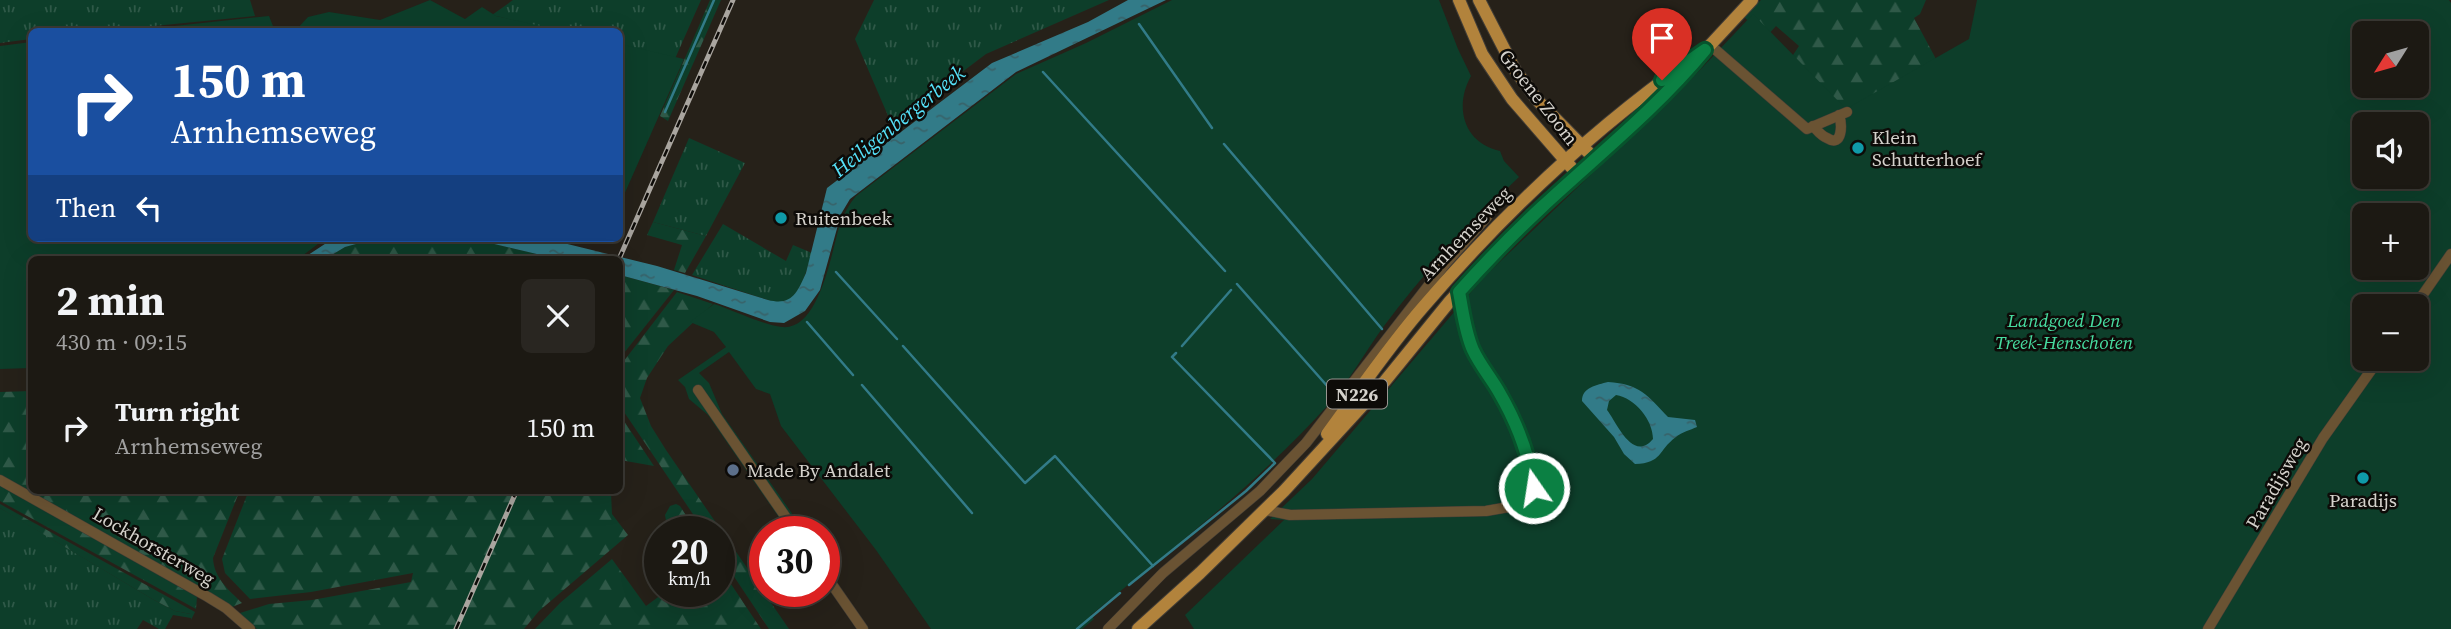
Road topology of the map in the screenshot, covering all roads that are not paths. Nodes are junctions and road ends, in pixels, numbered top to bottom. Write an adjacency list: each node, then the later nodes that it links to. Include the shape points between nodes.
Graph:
1 (1459, 0): 8 (main road, Groene Zoom, via 1482,54 1512,100)
2 (1479, 0): 6 (main road, Groene Zoom, via 1515,70)
3 (1752, 0): 4 (main road, Arnhemseweg / N226)
4 (1708, 47): 5 (street, via 1807,129); 6 (main road, Arnhemseweg / N226); 7 (main road, Arnhemseweg / N226, via 1649,111)
5 (1813, 126): 5 (street, via 1843,113 1837,139 1825,138)
6 (1583, 147): 7 (main road, Groene Zoom); 8 (main road, Arnhemseweg / N226)
7 (1595, 160): 9 (main road, Arnhemseweg / N226)
8 (1565, 161): 9 (main road, Groene Zoom); 17 (main road, Arnhemseweg / N226, via 1506,216 1423,307)
9 (1578, 174): 12 (main road, Arnhemseweg / N226)
10 (1487, 217): 23 (street, Arnhemseweg, via 1306,443)
11 (2451, 254): 13 (street)
12 (1459, 292): 17 (main road, Arnhemseweg / N226); 18 (street, Arnhemseweg, via 1474,352 1514,421 1531,467 1534,488 1520,505 1486,511 1384,514 1290,515)
13 (2423, 294)
14 (2370, 371): 25 (street, Paradijsweg, via 2323,438)
15 (698, 390): 19 (street)
16 (0, 480): 21 (street, Lockhorsterweg, via 208,597)
17 (1293, 482): 18 (main road, Arnhemseweg / N226)
18 (1265, 510): 24 (main road, Arnhemseweg / N226)
19 (785, 516)
20 (840, 596): 22 (street)
21 (250, 629)
22 (863, 629)
23 (1108, 629)
24 (1138, 629)
25 (2208, 629)

